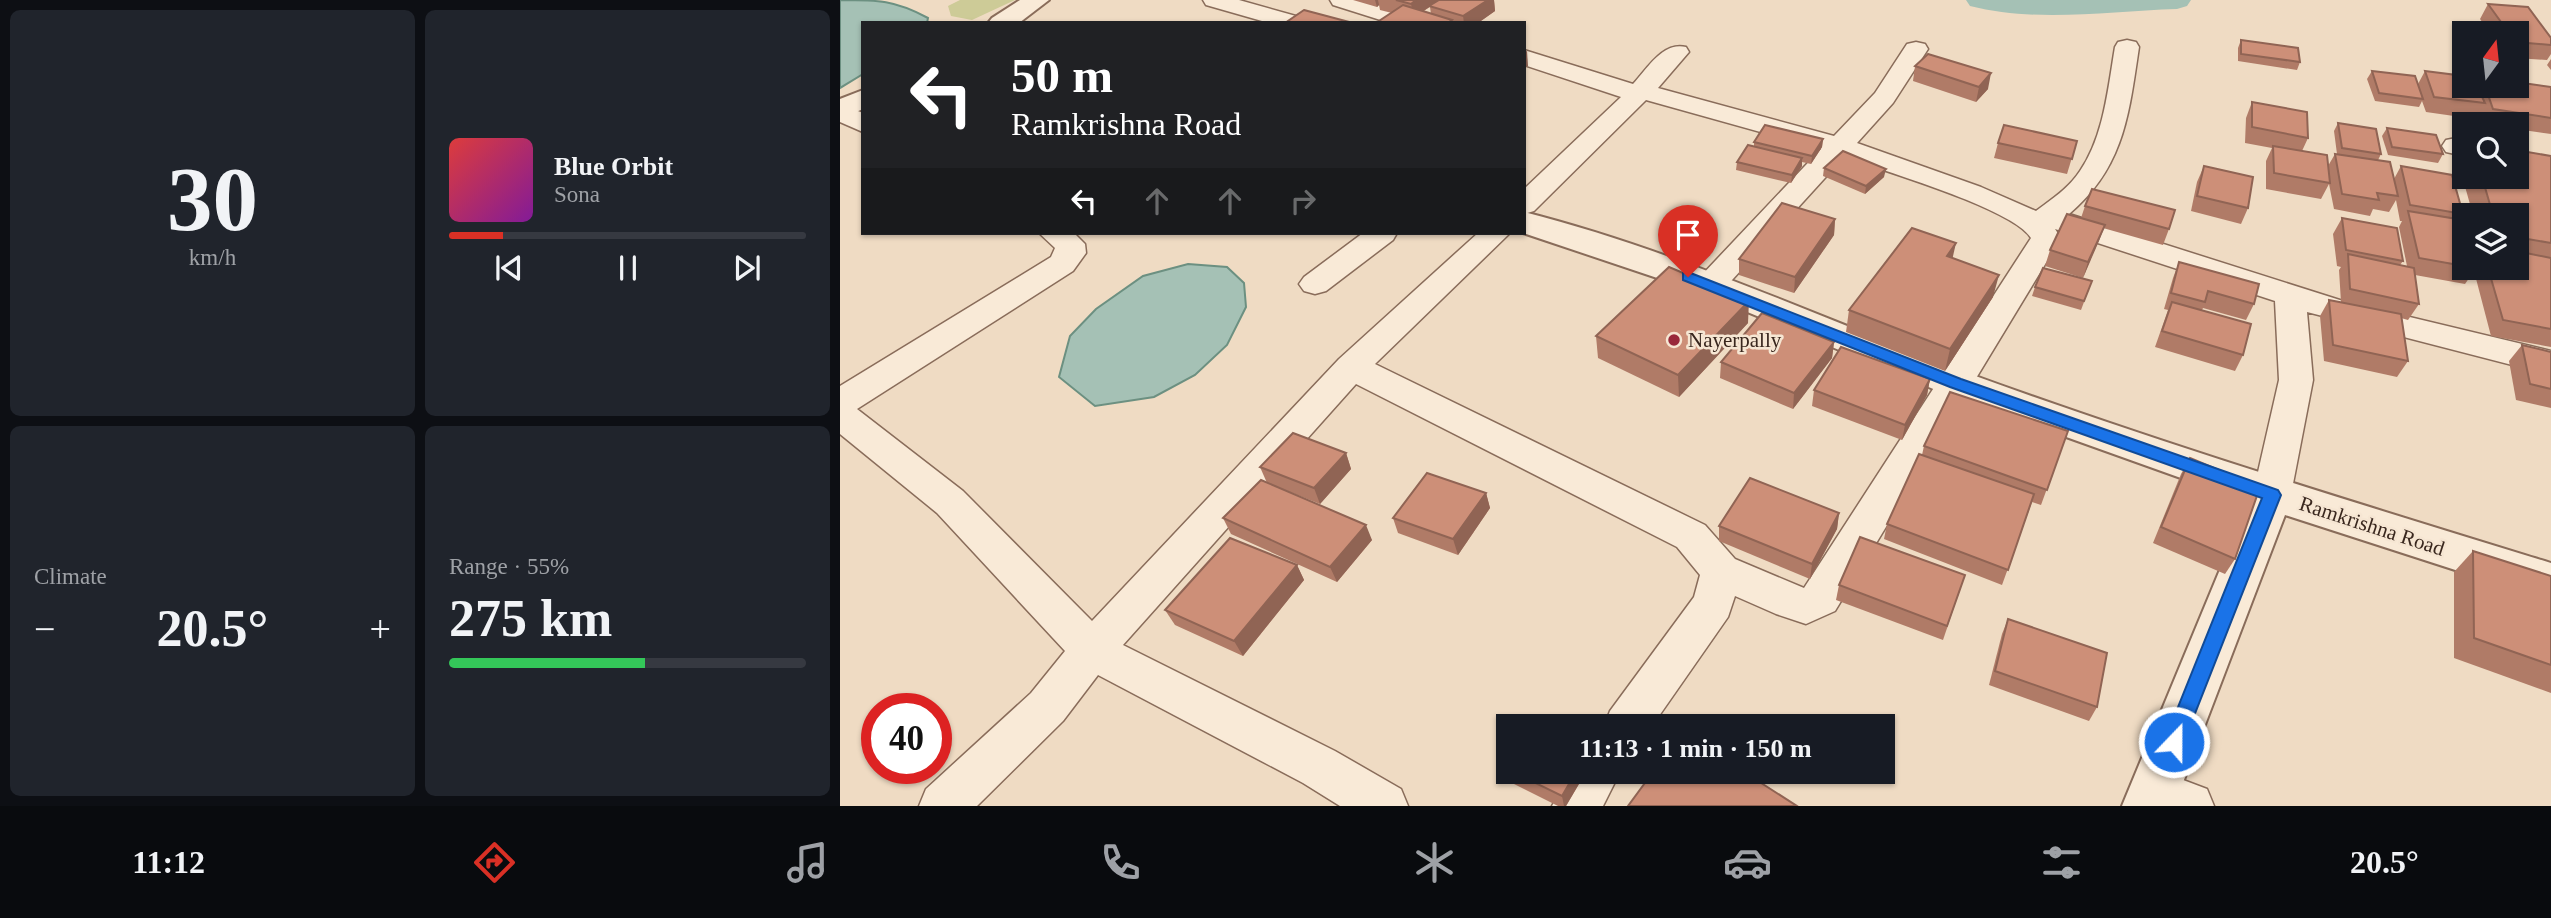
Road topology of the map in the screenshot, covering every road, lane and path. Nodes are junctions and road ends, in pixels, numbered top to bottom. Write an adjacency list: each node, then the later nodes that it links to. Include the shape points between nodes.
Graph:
1 (1037, 0): 4 (street)
2 (1214, 0): 5 (street)
3 (1339, 0): 6 (street); 7 (street)
4 (1004, 21)
5 (1288, 21)
6 (1304, 21)
7 (1408, 21)
8 (2127, 47): 18 (street, via 2116,109 2095,169 2078,191)
9 (1916, 49): 16 (street, via 1884,99)
10 (1677, 52): 12 (street)
11 (1526, 58): 12 (street)
12 (1639, 92): 16 (street); 17 (street)
13 (861, 99): 14 (street)
14 (840, 111): 15 (street)
15 (861, 123)
16 (1839, 146): 18 (street); 23 (street)
17 (1526, 203)
18 (2043, 220): 25 (street); 28 (street, via 2046,238)
19 (1526, 223): 23 (street, Ramkrishna Road)
20 (1379, 235): 24 (street)
21 (1493, 235): 27 (street)
22 (1071, 236): 29 (street, via 1070,253 1062,264)
23 (1711, 284): 28 (street, Ramkrishna Road)
24 (1315, 285)
25 (2290, 293): 26 (street, via 2337,310); 31 (street, via 2296,380)
26 (2551, 363)
27 (1351, 367): 32 (street, via 1691,536); 34 (street)
28 (1956, 383): 31 (street, Ramkrishna Road); 32 (street, via 1821,599 1806,606 1791,602)
29 (840, 403)
30 (840, 415): 34 (street, via 950,502)
31 (2272, 495): 33 (street, Ramkrishna Road); 37 (street)
32 (1721, 571): 35 (street, via 1713,604)
33 (2551, 582)
34 (1092, 650): 38 (street, via 1046,708); 39 (street)
35 (1635, 714)
36 (1590, 784): 40 (street)
37 (2164, 801)
38 (943, 806)
39 (1384, 806)
40 (1576, 806)

